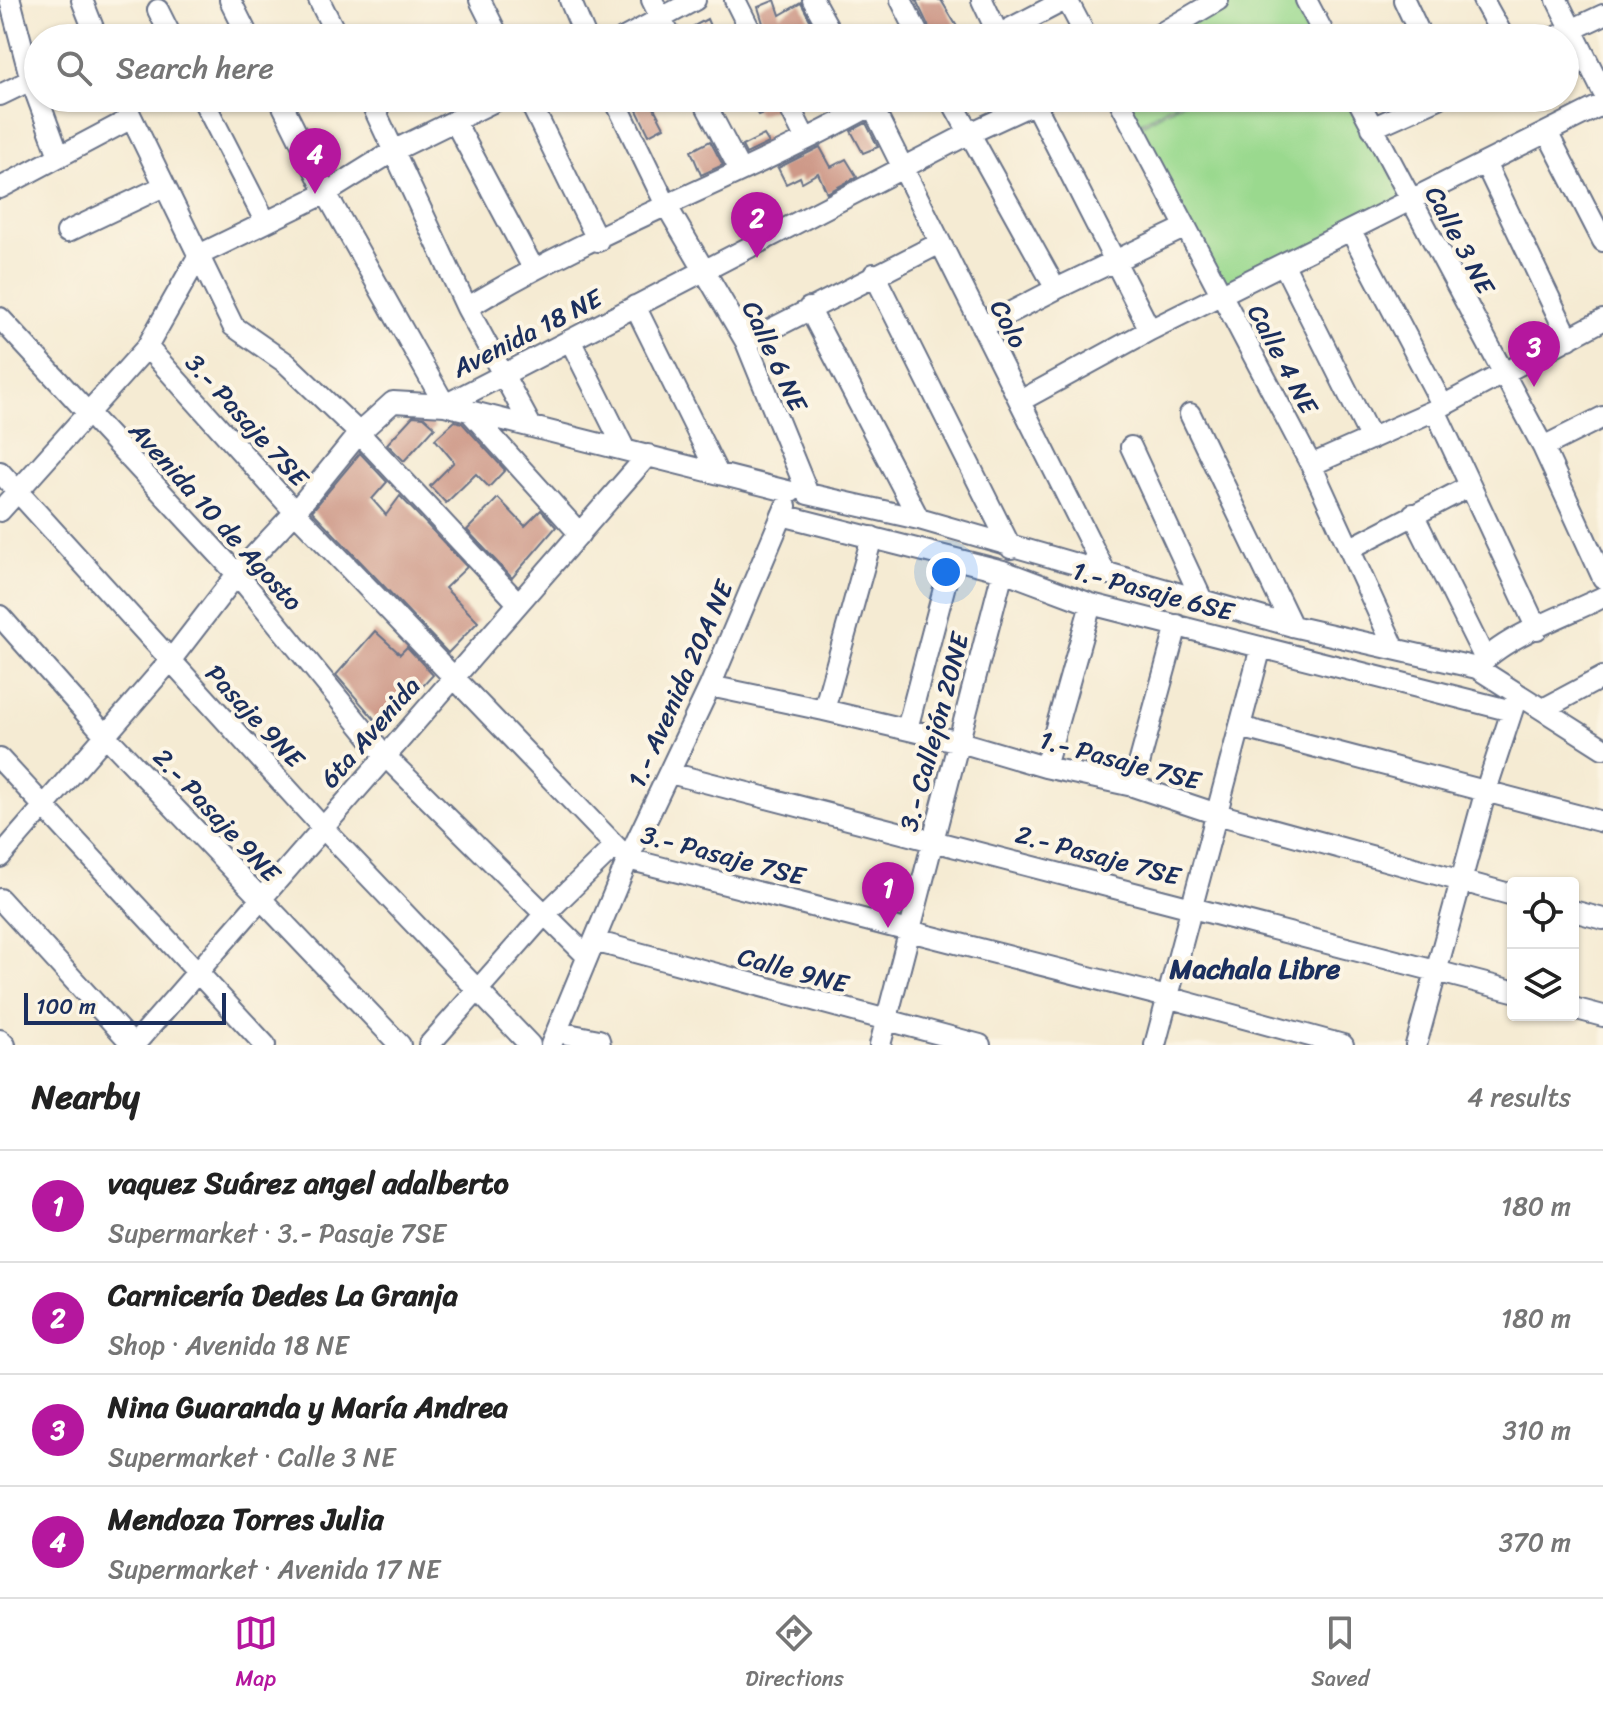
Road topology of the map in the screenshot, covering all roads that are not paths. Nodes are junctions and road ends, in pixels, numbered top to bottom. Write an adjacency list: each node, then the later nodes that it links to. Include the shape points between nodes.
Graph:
1 (10, 0): 41 (street)
2 (82, 0): 22 (street)
3 (230, 0): 24 (street)
4 (319, 0): 25 (street)
5 (480, 0): 26 (street)
6 (570, 0): 27 (street)
7 (695, 0): 19 (street)
8 (735, 0): 29 (street)
9 (813, 0): 30 (street)
10 (901, 0): 31 (street)
11 (982, 0): 32 (street)
12 (1066, 0): 33 (street); 34 (street)
13 (1218, 0): 18 (street)
14 (1306, 0): 36 (street)
15 (1404, 0): 37 (street)
16 (1483, 0): 38 (street)
17 (1557, 0): 39 (street)
18 (1191, 7): 35 (street)
19 (656, 9): 28 (street)
20 (158, 10): 23 (street)
21 (1603, 15): 40 (street)
22 (91, 24)
23 (165, 24)
24 (242, 24)
25 (331, 24)
26 (492, 24)
27 (580, 24)
28 (639, 24)
29 (747, 24)
30 (826, 24)
31 (913, 24)
32 (991, 24)
33 (1019, 24)
34 (1079, 24)
35 (1170, 24)
36 (1319, 24)
37 (1415, 24)
38 (1496, 24)
39 (1561, 24)
40 (1579, 26)
41 (24, 53)
42 (1579, 57): 44 (street)
43 (24, 83): 45 (street)
44 (1603, 92)
45 (0, 95)
46 (1603, 104): 68 (street)
47 (43, 112): 72 (street)
48 (127, 112): 65 (street)
49 (209, 112): 81 (street)
50 (286, 112): 78 (street)
51 (376, 112): 71 (street)
52 (474, 112): 66 (street)
53 (535, 112): 85 (street)
54 (621, 112): 80 (street, Calle 6 NE)
55 (709, 112): 74 (street)
56 (792, 112): 70 (street)
57 (852, 112): 70 (street)
58 (879, 112): 75 (street, Colo)
59 (957, 112): 69 (street)
60 (1016, 112): 69 (street, Avenida 18 NE)
61 (1045, 112): 89 (street)
62 (1125, 112): 82 (street, Calle 4 NE)
63 (1364, 112): 67 (street, Calle 3 NE)
64 (1408, 112): 67 (street)
65 (130, 119): 72 (street); 76 (street)
66 (455, 122): 71 (street); 91 (street)
67 (1372, 128): 79 (street, Calle 3 NE)
68 (1547, 132): 73 (street); 86 (street)
69 (968, 134): 75 (street, Avenida 18 NE); 94 (street)
70 (805, 138): 74 (street)
71 (395, 150): 78 (street); 97 (street)
72 (59, 156): 77 (street)
73 (1485, 163): 79 (street); 103 (street)
74 (740, 170): 80 (street)
75 (902, 170): 87 (street, Colo); 92 (street, Avenida 18 NE)
76 (162, 187): 84 (street); 88 (street)
77 (0, 188)
78 (326, 193): 81 (street); 110 (street)
79 (1409, 200): 83 (street); 108 (street, Calle 3 NE)
80 (666, 205): 85 (street); 92 (street, Calle 6 NE)
81 (265, 221): 88 (street)
82 (1186, 227): 89 (street); 95 (street, Calle 4 NE)
83 (1351, 231): 90 (street); 111 (street)
84 (67, 232)
85 (598, 241): 91 (street)
86 (1603, 241)
87 (938, 244): 93 (street); 101 (street, Colo)
88 (199, 255): 106 (street); 117 (street, via 233,326 286,363)
89 (1117, 261): 94 (street); 102 (street)
90 (1284, 265): 95 (street); 118 (street)
91 (533, 268): 97 (street)
92 (703, 273): 96 (street, Avenida 18 NE); 105 (street, Calle 6 NE)
93 (874, 274): 98 (street); 136 (street)
94 (1056, 289): 101 (street)
95 (1220, 298): 102 (street); 123 (street, Calle 4 NE)
96 (635, 306): 104 (street, Avenida 18 NE); 125 (street)
97 (467, 308): 107 (street)
98 (809, 308): 105 (street); 133 (street)
99 (0, 318): 113 (street, Avenida 10 de Agosto)
100 (1603, 320): 103 (street)
101 (982, 327): 109 (street, Colo)
102 (1150, 330): 109 (street)
103 (1569, 339): 108 (street)
104 (570, 340): 107 (street, Avenida 18 NE); 121 (street)
105 (746, 342): 128 (street, Calle 6 NE)
106 (147, 347): 113 (street); 130 (street, 3.- Pasaje 7SE)
107 (503, 375): 110 (street, Avenida 18 NE); 116 (street)
108 (1504, 375): 111 (street); 120 (street, Calle 3 NE)
109 (1020, 401): 141 (street, Colo)
110 (445, 405): 112 (street); 117 (street, Avenida 18 NE, via 393,402)
111 (1439, 408): 118 (street); 126 (street)
112 (469, 411): 116 (street); 134 (street)
113 (87, 412): 127 (street); 140 (street, Avenida 10 de Agosto)
114 (1190, 414): 149 (street)
115 (1603, 417): 120 (street)
116 (531, 426): 121 (street)
117 (359, 433): 130 (street, Avenida 18 NE); 145 (street)
118 (1371, 439): 123 (street)
119 (1131, 447): 144 (street)
120 (1543, 447): 142 (street, Calle 3 NE)
121 (625, 450): 122 (street)
122 (648, 455): 125 (street); 134 (street, 6ta Avenida)
123 (1311, 465): 137 (street, Calle 4 NE)
124 (0, 472): 127 (street, Pasaje 9NE)
125 (717, 472): 128 (street)
126 (1470, 486): 131 (street); 150 (street)
127 (17, 491): 129 (street); 153 (street, Pasaje 9NE)
128 (809, 495): 132 (street, 1.- Avenida 20A NE); 133 (street)
129 (0, 511)
130 (295, 512): 140 (street, Avenida 18 NE); 155 (street, 3.- Pasaje 7SE)
131 (1413, 514): 137 (street); 154 (street)
132 (782, 515): 135 (street, 1.- Pasaje 6SE); 157 (street, 1.- Avenida 20A NE)
133 (919, 519): 136 (street)
134 (580, 534): 145 (street, 6ta Avenida)
135 (872, 537): 138 (street, 1.- Pasaje 6SE); 160 (street)
136 (1011, 548): 141 (street)
137 (1349, 549): 152 (street, Calle 4 NE)
138 (952, 558): 139 (street, 1.- Pasaje 6SE); 162 (street)
139 (1003, 571): 146 (street, 1.- Pasaje 6SE); 164 (street, 3.- Callejón 20NE)
140 (237, 574): 153 (street, Avenida 18 NE); 166 (street, Avenida 10 de Agosto)
141 (1106, 574): 144 (street)
142 (1603, 578)
143 (1603, 597): 150 (street)
144 (1202, 600): 149 (street)
145 (518, 603): 155 (street, 6ta Avenida)
146 (1091, 604): 148 (street, 1.- Pasaje 6SE); 168 (street)
147 (0, 616): 163 (street, 2.- Pasaje 9NE)
148 (1177, 625): 151 (street, 1.- Pasaje 6SE); 170 (street)
149 (1292, 626): 152 (street)
150 (1537, 629): 154 (street)
151 (1261, 647): 158 (street, 1.- Pasaje 6SE); 161 (street)
152 (1394, 647): 154 (street)
153 (170, 661): 163 (street, Avenida 18 NE); 175 (street, Pasaje 9NE)
154 (1481, 664): 158 (street)
155 (452, 677): 166 (street, 6ta Avenida); 177 (street, 3.- Pasaje 7SE)
156 (1603, 677): 159 (street)
157 (710, 686): 160 (street, 1.- Pasaje 7SE); 169 (street, 1.- Avenida 20A NE)
158 (1515, 701): 159 (street); 171 (street)
159 (1545, 708): 165 (street)
160 (824, 710): 162 (street, 1.- Pasaje 7SE)
161 (1240, 727): 171 (street); 173 (street)
162 (907, 729): 164 (street, 1.- Pasaje 7SE)
163 (105, 735): 172 (street, Avenida 18 NE); 182 (street, 2.- Pasaje 9NE)
164 (960, 742): 168 (street, 1.- Pasaje 7SE); 176 (street, 3.- Callejón 20NE)
165 (1603, 748)
166 (385, 756): 175 (street, 6ta Avenida); 185 (street)
167 (0, 759): 172 (street)
168 (1045, 767): 170 (street, 1.- Pasaje 7SE)
169 (670, 773): 176 (street, 2.- Pasaje 7SE); 177 (street, 1.- Avenida 20A NE)
170 (1133, 786): 173 (street, 1.- Pasaje 7SE)
171 (1486, 790): 174 (street); 179 (street)
172 (42, 808): 178 (street, Avenida 18 NE); 190 (street)
173 (1217, 814): 179 (street, 1.- Pasaje 7SE); 183 (street)
174 (1603, 822)
175 (323, 828): 182 (street, 6ta Avenida); 191 (street, Pasaje 9NE)
176 (933, 838): 183 (street, 2.- Pasaje 7SE); 187 (street, 3.- Callejón 20NE)
177 (621, 853): 185 (street); 187 (street, 3.- Pasaje 7SE); 188 (street, 1.- Avenida 20A NE)
178 (0, 857)
179 (1462, 881): 180 (street, 1.- Pasaje 7SE); 189 (street)
180 (1507, 893)
181 (0, 899): 202 (street)
182 (261, 899): 190 (street, 6ta Avenida); 204 (street, 2.- Pasaje 9NE)
183 (1191, 907): 189 (street, 2.- Pasaje 7SE); 193 (street)
184 (1579, 913): 186 (street)
185 (543, 916): 188 (street); 191 (street)
186 (1603, 919)
187 (909, 930): 193 (street, 3.- Pasaje 7SE); 196 (street, 3.- Callejón 20NE)
188 (590, 949): 196 (street, Calle 9NE); 197 (street, 1.- Avenida 20A NE)
189 (1436, 970): 192 (street, 2.- Pasaje 7SE); 212 (street)
190 (198, 972): 202 (street, 6ta Avenida); 203 (street)
191 (478, 989): 205 (street); 206 (street, Pasaje 9NE)
192 (1507, 989)
193 (1167, 997): 198 (street, 3.- Pasaje 7SE); 210 (street)
194 (1579, 1010): 195 (street)
195 (1603, 1016)
196 (886, 1022): 208 (street, 3.- Callejón 20NE); 209 (street, Calle 9NE)
197 (554, 1038): 200 (street)
198 (1290, 1039): 211 (street, 3.- Pasaje 7SE)
199 (0, 1040): 201 (street)
200 (599, 1042): 207 (street)
201 (5, 1045)
202 (134, 1045)
203 (265, 1045)
204 (400, 1045)
205 (429, 1045)
206 (530, 1045)
207 (621, 1045)
208 (880, 1045)
209 (980, 1045)
210 (1155, 1045)
211 (1343, 1045)
212 (1416, 1045)

